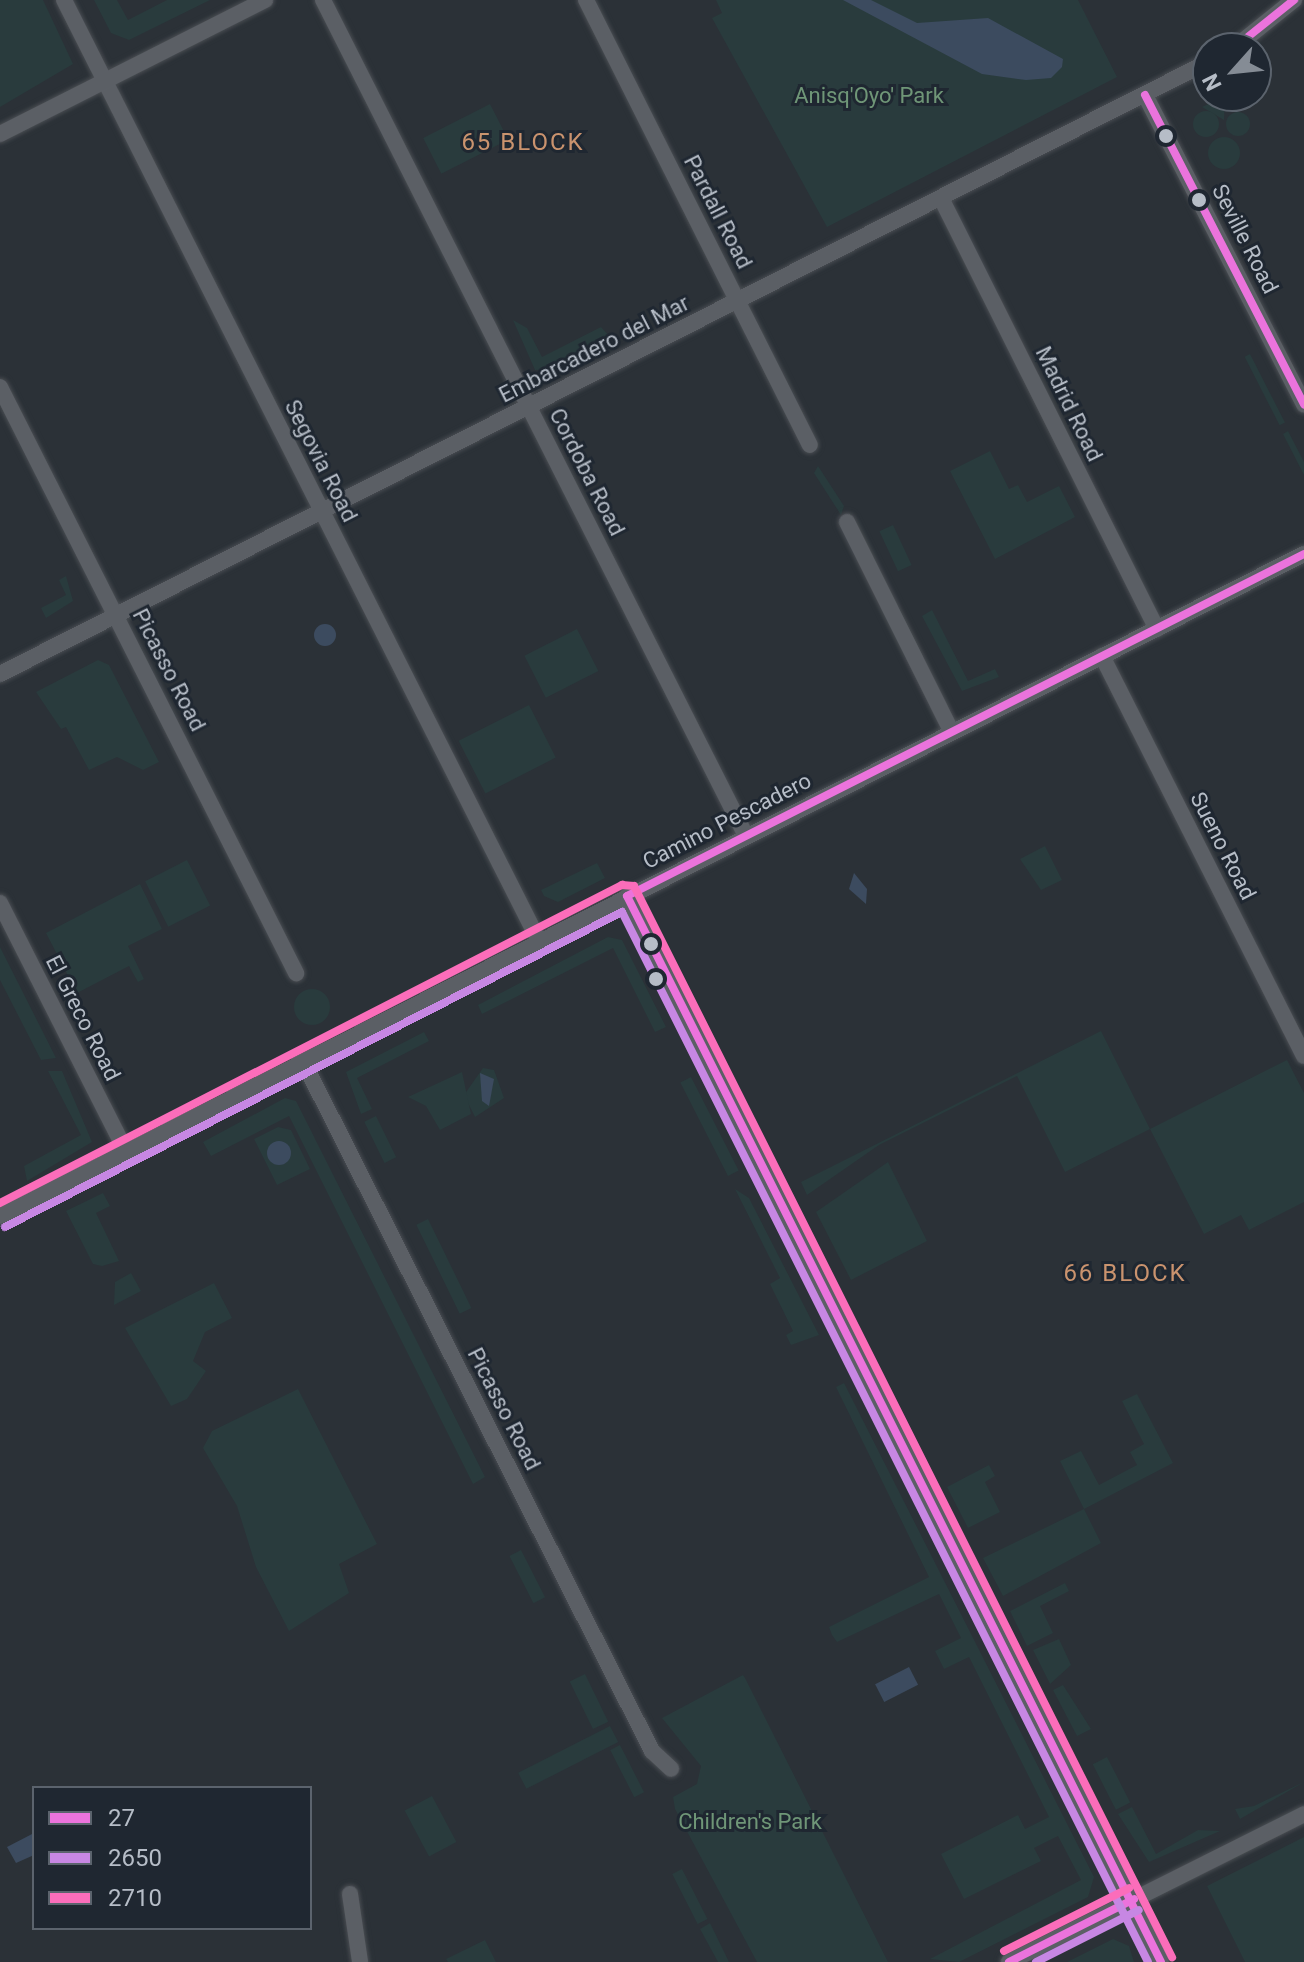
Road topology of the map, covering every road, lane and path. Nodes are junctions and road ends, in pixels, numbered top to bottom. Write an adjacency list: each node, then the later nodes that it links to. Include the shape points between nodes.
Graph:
1 (64, 0): 8 (street, Segovia Road)
2 (265, 0): 8 (street)
3 (323, 0): 15 (street, Cordoba Road)
4 (586, 0): 12 (street, Pardall Road)
5 (1294, 0): 6 (street)
6 (1254, 32)
7 (1192, 70): 9 (street, Embarcadero del Mar)
8 (105, 79): 10 (street); 17 (street, Segovia Road)
9 (1145, 95): 11 (street, Embarcadero del Mar); 14 (street, Seville Road)
10 (0, 134)
11 (941, 198): 12 (street, Embarcadero del Mar); 21 (street, Madrid Road)
12 (738, 301): 15 (street, Embarcadero del Mar); 16 (street, Pardall Road)
13 (0, 387): 20 (street, Picasso Road)
14 (1304, 404)
15 (529, 406): 17 (street, Embarcadero del Mar); 25 (street, Cordoba Road)
16 (810, 445)
17 (321, 511): 20 (street, Embarcadero del Mar); 28 (street, Segovia Road)
18 (847, 522): 24 (street)
19 (1304, 554): 21 (street, Camino Pescadero)
20 (117, 615): 23 (street, Embarcadero del Mar); 29 (street, Picasso Road)
21 (1157, 629): 22 (street, Camino Pescadero)
22 (1102, 656): 24 (street, Camino Pescadero); 30 (street, Sueno Road)
23 (0, 674)
24 (951, 731): 25 (street, Camino Pescadero)
25 (746, 836): 26 (street, Camino Pescadero)
26 (627, 896): 28 (street, Camino Pescadero); 37 (street)
27 (0, 903): 32 (street, El Greco Road)
28 (539, 941): 31 (street, Camino Pescadero)
29 (296, 973)
30 (1304, 1056)
31 (304, 1063): 32 (street, Camino Pescadero); 34 (street, Picasso Road, via 652,1751)
32 (127, 1153): 33 (street, Camino Pescadero)
33 (0, 1216)
34 (671, 1769)
35 (1304, 1814): 37 (street)
36 (350, 1894): 38 (street)
37 (1134, 1899): 39 (street); 40 (street)
38 (360, 1962)
39 (1009, 1962)
40 (1161, 1962)

